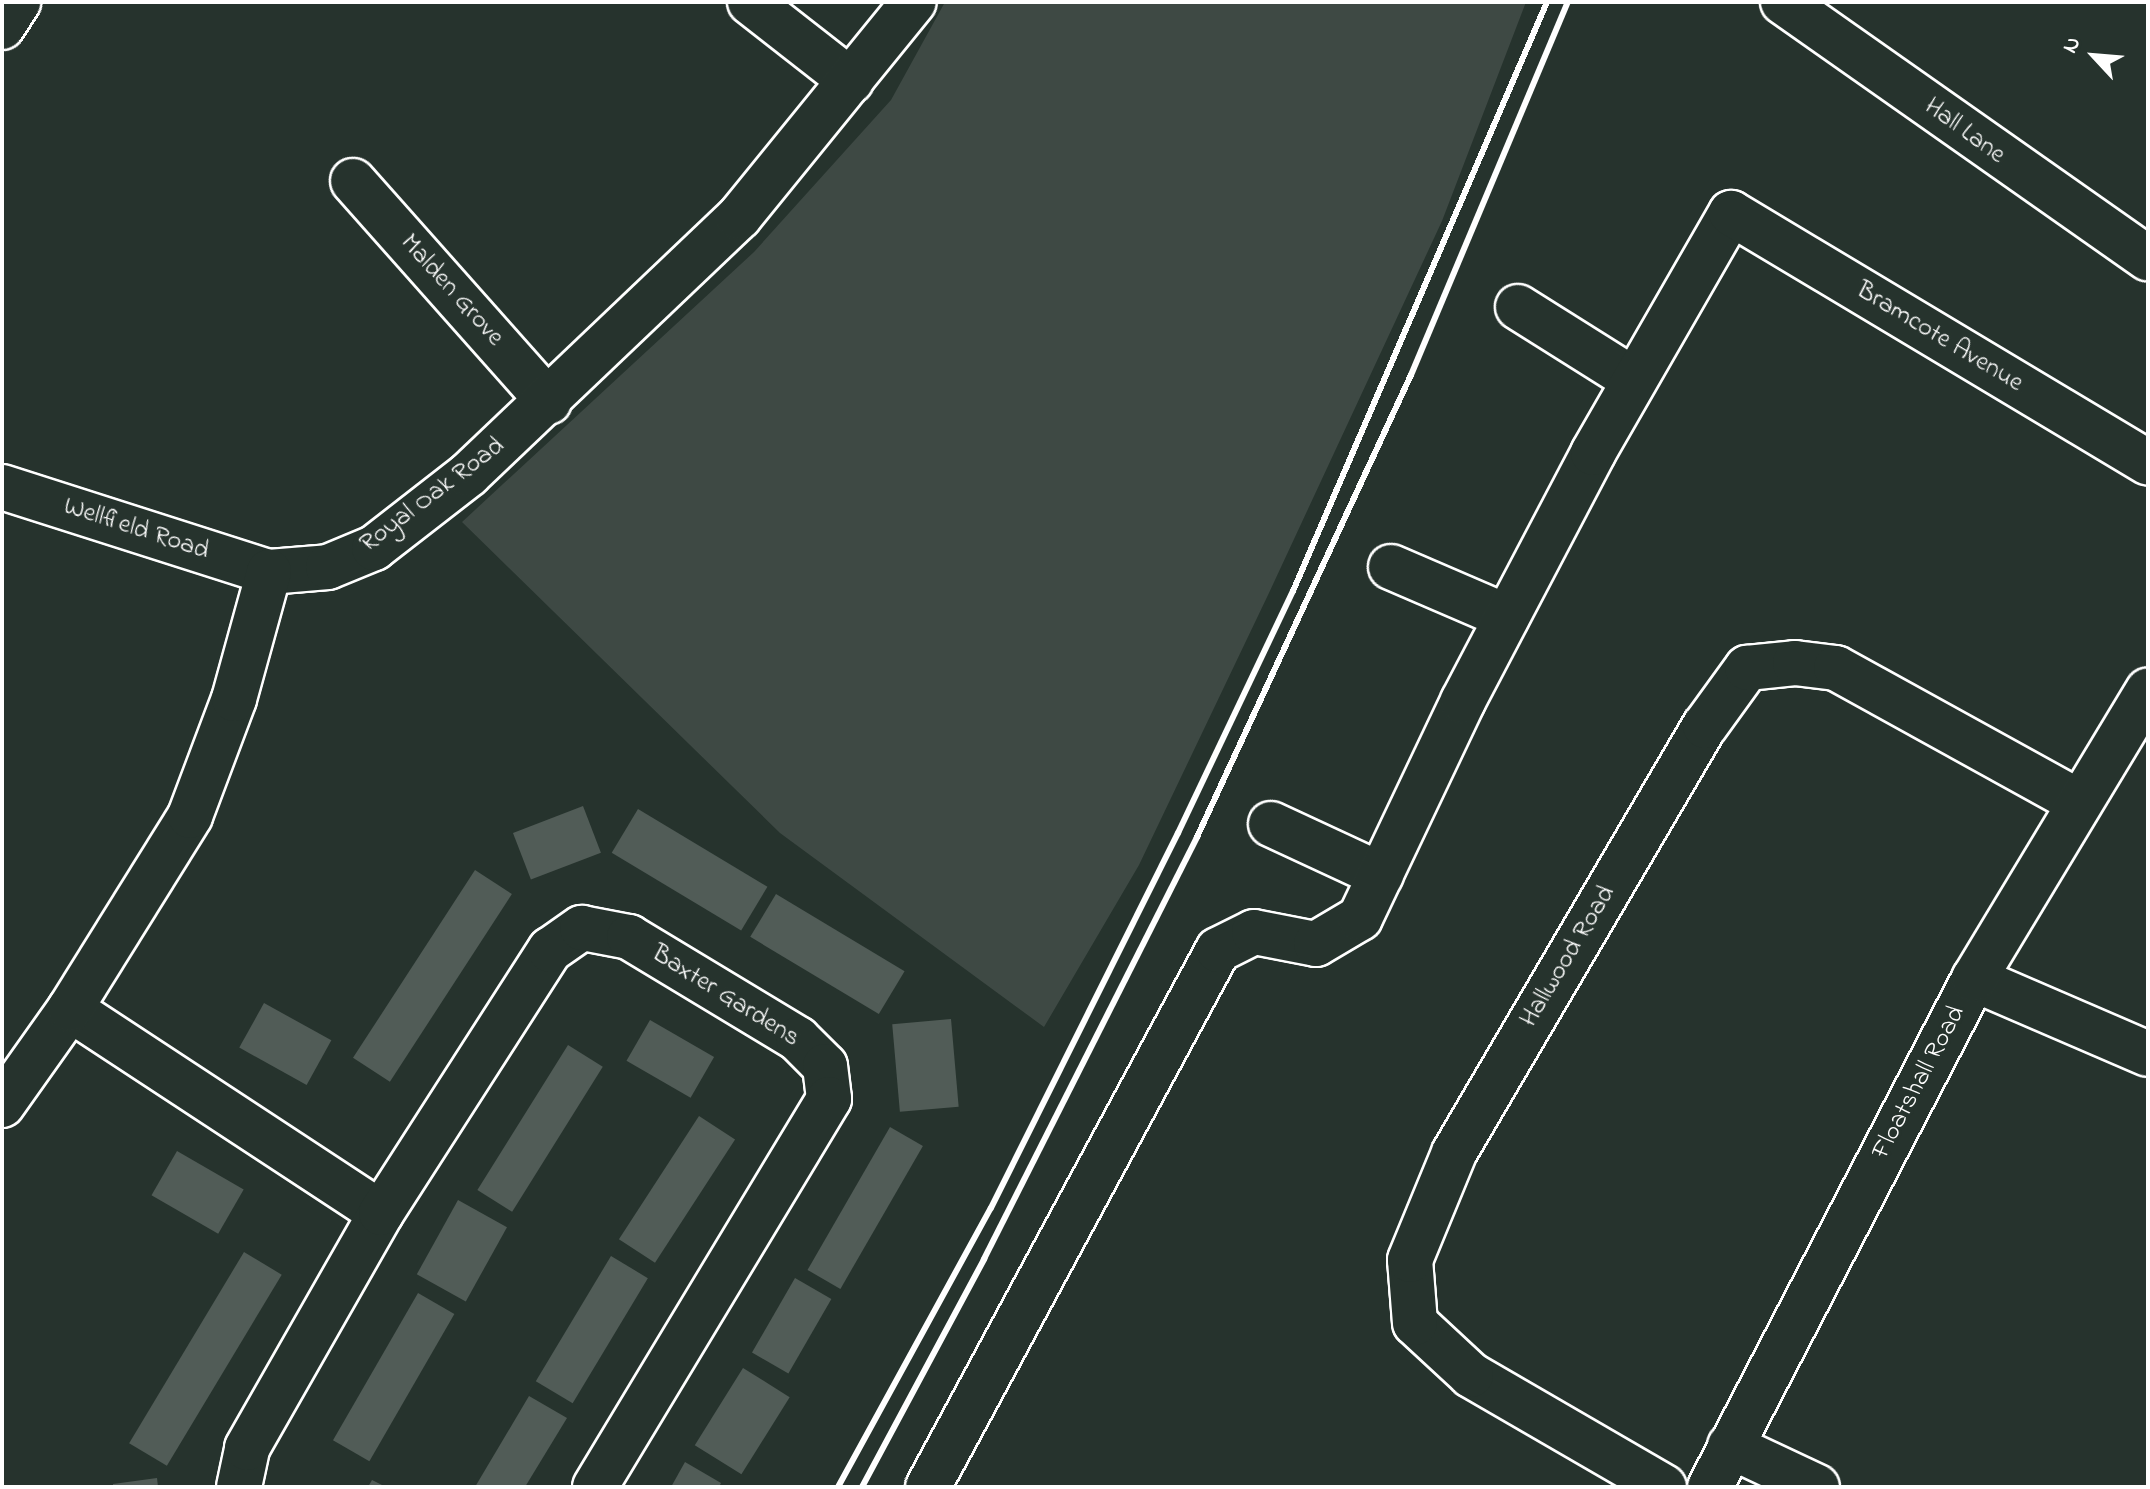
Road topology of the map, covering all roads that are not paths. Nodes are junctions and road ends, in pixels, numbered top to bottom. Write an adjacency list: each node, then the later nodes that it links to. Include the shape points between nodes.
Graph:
1 (18, 2): 5 (street)
2 (750, 2): 6 (street)
3 (914, 2): 6 (street, Royal Oak Road)
4 (1783, 2): 8 (street, Hall Lane)
5 (2, 27)
6 (851, 81): 11 (street, Royal Oak Road, via 739,217)
7 (353, 181): 11 (street, Malden Grove)
8 (2148, 259)
9 (1518, 307): 10 (street)
10 (1634, 380): 12 (street, Bramcote Avenue, via 1731,213); 16 (street)
11 (549, 402): 15 (street, Royal Oak Road, via 469,474 374,548 328,567)
12 (2148, 463)
13 (2, 487): 15 (street, Wellfield Road)
14 (1391, 567): 16 (street)
15 (269, 572): 22 (street, via 234,699 190,816)
16 (1507, 617): 20 (street)
17 (2148, 690): 18 (street, Floatshall Road)
18 (2079, 802): 21 (street, Floatshall Road); 30 (street, Hallwood Road, via 1836,668 1795,663 1747,668 1705,726 1454,1153 1410,1260 1415,1323 1471,1375)
19 (1271, 824): 20 (street)
20 (1381, 875): 29 (street, via 1360,918 1316,944 1254,932 1218,950)
21 (1974, 979): 23 (street); 26 (street, Floatshall Road)
22 (70, 1009): 24 (street); 25 (street)
23 (2148, 1054)
24 (2, 1105)
25 (381, 1213): 27 (street, Baxter Gardens, via 247,1448); 28 (street, Baxter Gardens, via 550,950 582,928 629,937 798,1039 825,1066 829,1099)
26 (1730, 1446): 31 (street, Floatshall Road); 32 (street)
27 (239, 1487)
28 (595, 1487)
29 (928, 1487)
30 (1664, 1487)
31 (1710, 1487)
32 (1817, 1487)

